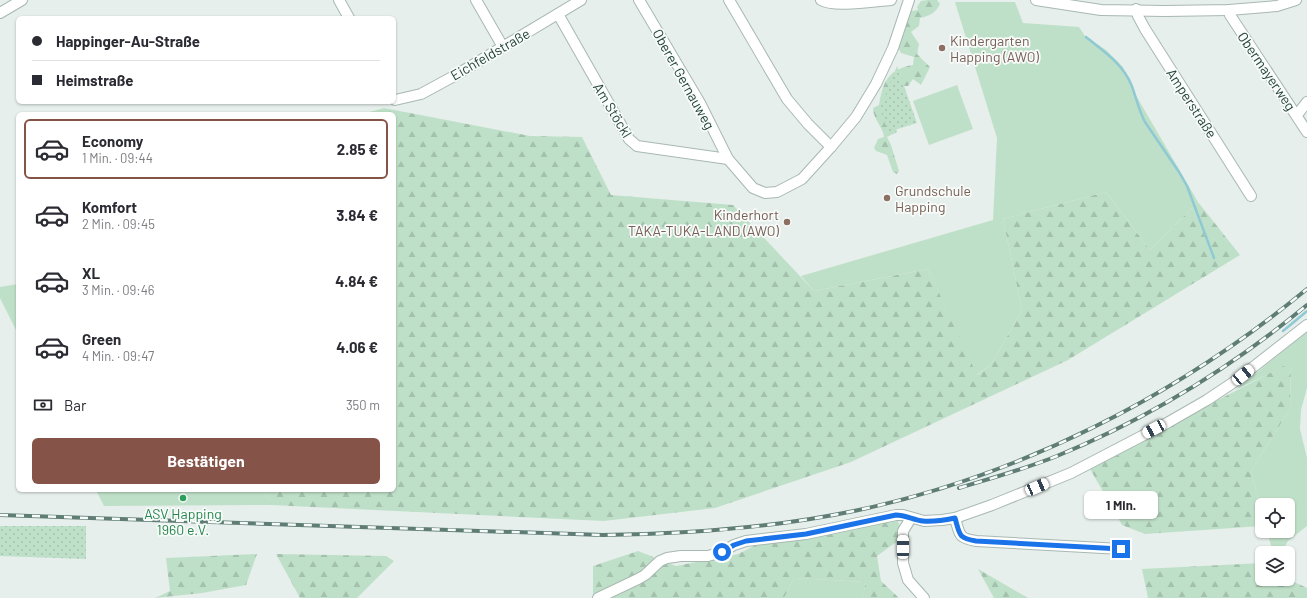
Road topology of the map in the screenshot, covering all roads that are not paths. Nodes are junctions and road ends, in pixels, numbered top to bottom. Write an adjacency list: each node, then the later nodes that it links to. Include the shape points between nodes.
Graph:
1 (22, 0): 15 (street)
2 (339, 0): 17 (street)
3 (476, 0): 18 (street)
4 (581, 0): 12 (street, Eichfeldstraße)
5 (639, 0): 24 (street, Oberer Gernauweg, via 700,103)
6 (729, 0): 23 (street, via 787,98 808,124)
7 (821, 0): 8 (street, via 838,4)
8 (891, 0)
9 (909, 0): 23 (street, Oberer Gernauweg, via 893,48 876,84 856,117)
10 (1036, 0): 13 (street, via 1101,10)
11 (1296, 0): 14 (street, via 1277,6)
12 (570, 3): 16 (street, Eichfeldstraße)
13 (1136, 10): 14 (street); 25 (street, Amperstraße, via 1145,29)
14 (1229, 10): 21 (street, Obermayerweg)
15 (0, 13)
16 (558, 14): 18 (street, Eichfeldstraße); 24 (street, Am Stöckl, via 629,139 637,146)
17 (348, 16)
18 (503, 46): 19 (street, Eichfeldstraße, via 421,94)
19 (396, 100)
20 (1307, 102): 21 (street)
21 (1296, 115): 22 (street, Obermayerweg)
22 (1307, 132)
23 (832, 147): 24 (street, Oberer Gernauweg, via 802,179 777,192 765,193 754,188)
24 (728, 159)
25 (1251, 196)
26 (1307, 326): 28 (street, via 1234,382 1167,423 1071,473)
27 (910, 518): 28 (street, via 924,521); 30 (street, via 896,515 806,534 746,541 708,556 673,557 660,562 638,579); 31 (street, via 903,531 903,563 908,580)
28 (955, 518): 29 (street, via 959,533 966,539)
29 (1121, 549)
30 (598, 598)
31 (924, 598)

